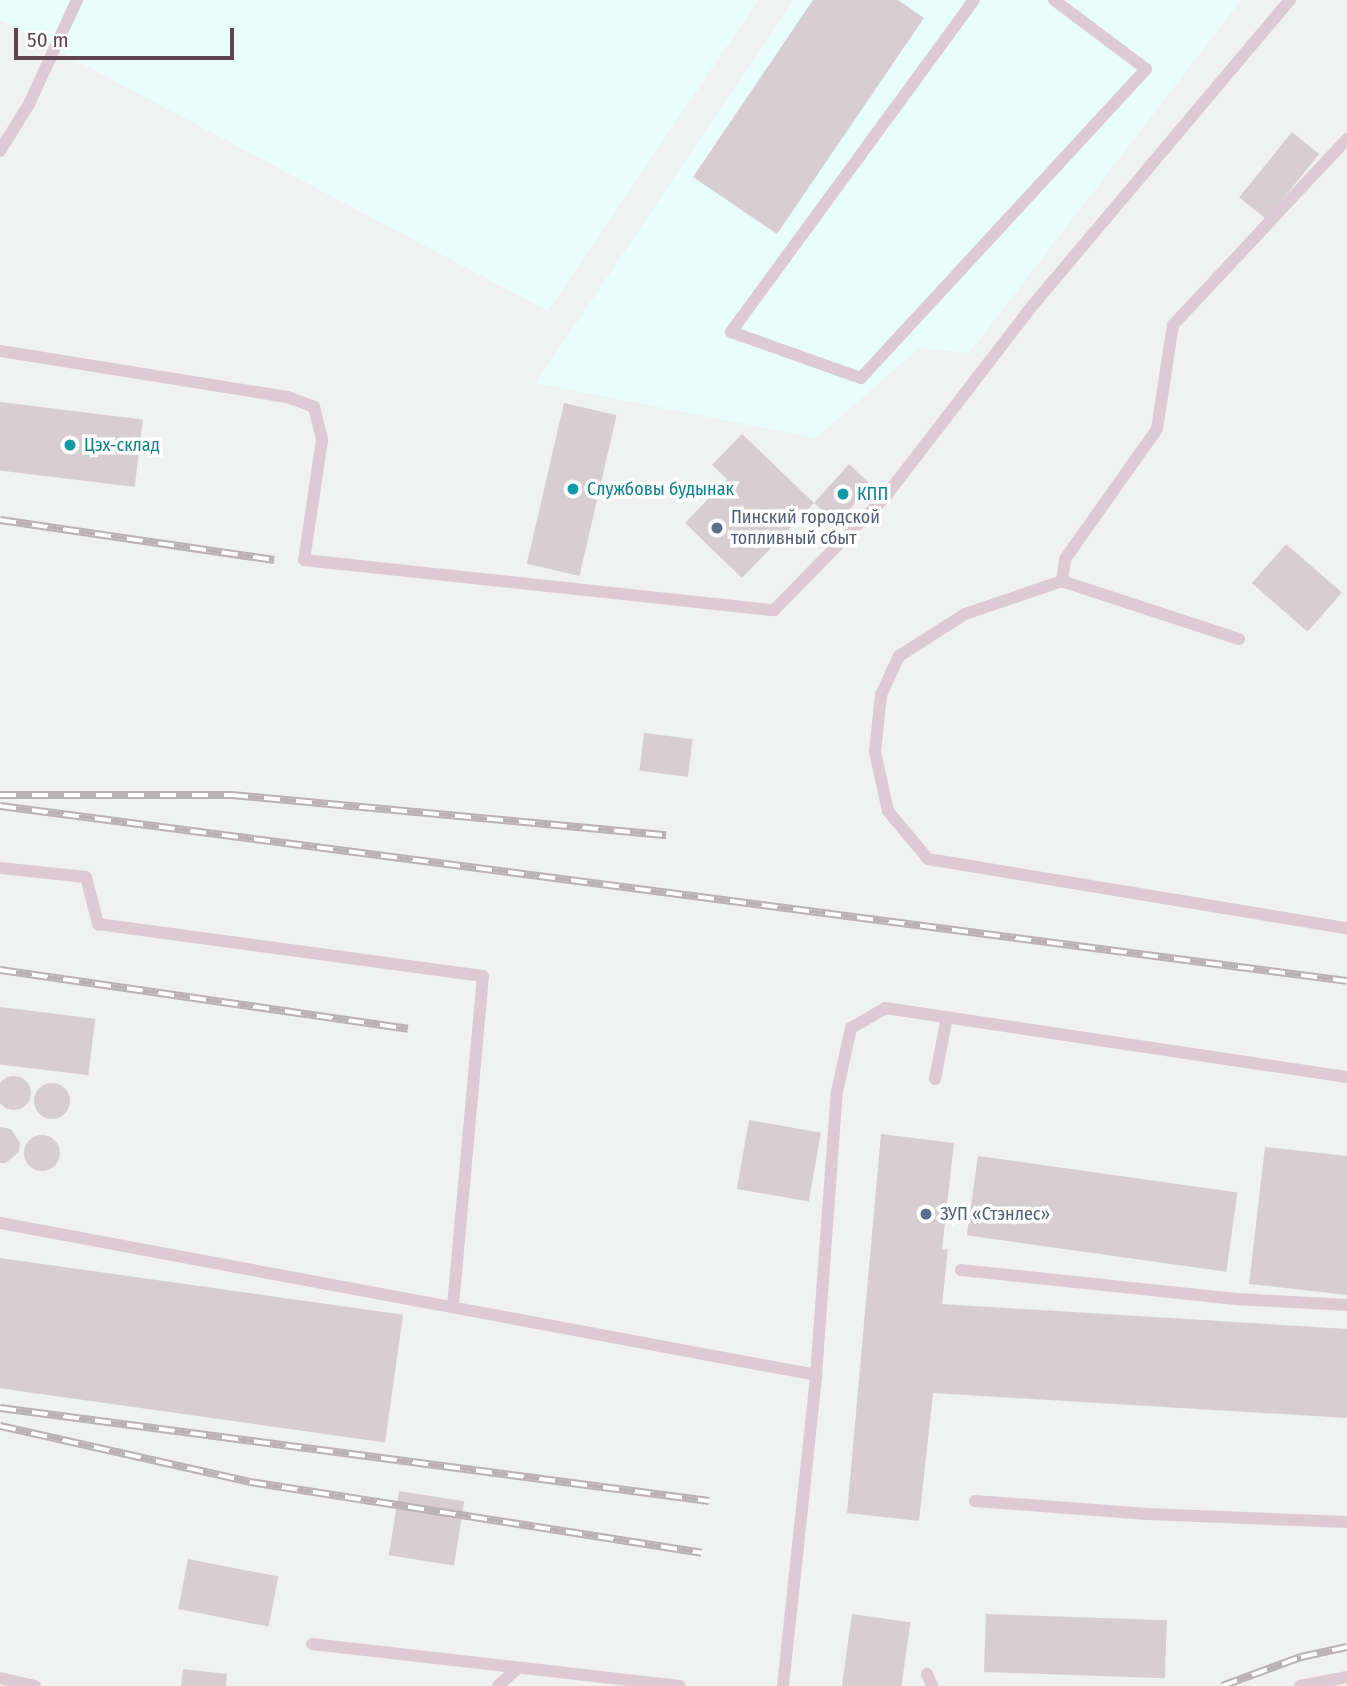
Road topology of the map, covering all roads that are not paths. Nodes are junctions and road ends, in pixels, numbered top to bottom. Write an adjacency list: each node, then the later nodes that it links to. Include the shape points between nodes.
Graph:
1 (77, 0): 6 (lane, via 29,104)
2 (974, 0): 3 (lane, via 731,332 861,378 1146,69)
3 (1054, 0)
4 (1290, 0): 7 (lane, via 1033,305 885,497 774,610 304,560 322,440 314,407 287,397)
5 (1347, 139): 8 (lane, via 1172,325 1157,429 1065,559)
6 (0, 151)
7 (0, 351)
8 (1062, 581): 9 (lane); 11 (lane, via 965,614 899,656 881,695 875,752 888,811 928,859)
9 (1239, 639)
10 (0, 868): 18 (lane, via 86,877 98,924 483,976)
11 (1347, 928)
12 (947, 1017): 13 (lane); 14 (lane); 19 (lane, via 886,1007 851,1028 837,1092)
13 (1347, 1077)
14 (935, 1079)
15 (0, 1223): 18 (lane)
16 (961, 1270): 17 (lane, via 1238,1299)
17 (1347, 1305)
18 (453, 1307): 19 (lane)
19 (816, 1375): 29 (lane)
20 (975, 1501): 21 (lane)
21 (1347, 1522)
22 (312, 1644): 23 (lane)
23 (518, 1668): 27 (lane); 28 (lane)
24 (1347, 1677): 30 (lane)
25 (0, 1678): 26 (lane)
26 (35, 1686)
27 (498, 1686)
28 (680, 1686)
29 (783, 1686)
30 (1300, 1686)

